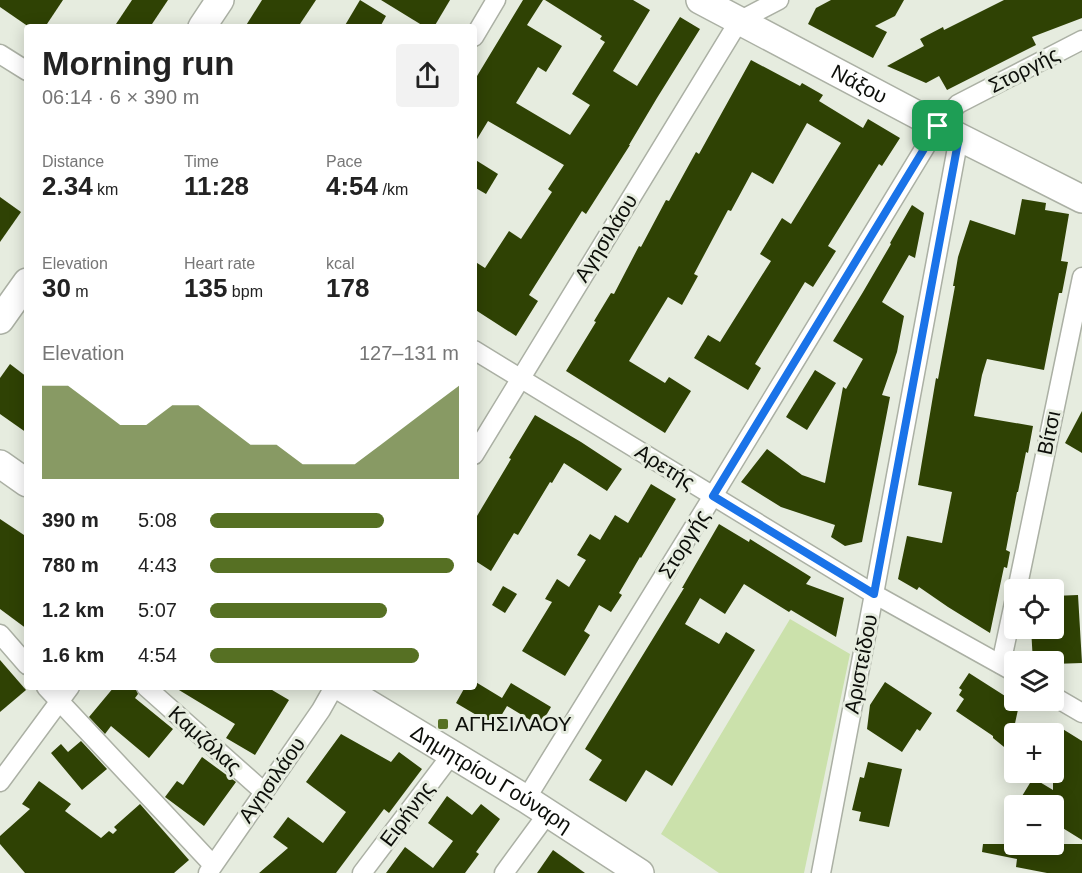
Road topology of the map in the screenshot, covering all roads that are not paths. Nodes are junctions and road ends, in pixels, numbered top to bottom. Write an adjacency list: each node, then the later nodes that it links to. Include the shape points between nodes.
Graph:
1 (220, 0): 6 (street)
2 (496, 0): 7 (street)
3 (700, 0): 5 (street, Νάξου)
4 (779, 0): 5 (street)
5 (739, 21): 11 (street, Νάξου); 17 (street, Αγησιλάου)
6 (204, 24)
7 (477, 32)
8 (1082, 40): 11 (street, Στοργής, via 958,104)
9 (0, 54): 10 (street)
10 (24, 69)
11 (949, 131): 12 (street, Νάξου); 21 (street, Στοργής); 23 (street, Αριστείδου)
12 (1082, 200)
13 (1082, 277): 22 (street, Βίτσι)
14 (24, 286): 15 (street)
15 (0, 320)
16 (477, 352): 17 (street, Αρετής)
17 (520, 378): 18 (street, Αγησιλάου); 21 (street, Αρετής)
18 (477, 450)
19 (0, 464): 20 (street)
20 (24, 481)
21 (713, 496): 23 (street, Αρετής); 36 (street, Στοργής)
22 (1019, 579)
23 (874, 594): 26 (street, Αρετής); 41 (street, Αριστείδου)
24 (0, 634): 25 (street)
25 (24, 662)
26 (1004, 666)
27 (149, 690): 35 (street, Καμζόλας)
28 (332, 690): 35 (street, Αγησιλάου)
29 (346, 690): 33 (street, Δημητρίου Γούναρη)
30 (64, 694): 34 (street); 37 (street)
31 (1064, 702): 32 (street)
32 (1082, 713)
33 (452, 754): 36 (street, Δημητρίου Γούναρη); 38 (street, Ειρήνης)
34 (0, 782)
35 (264, 792): 37 (street, Αγησιλάου)
36 (537, 806): 39 (street, Στοργής); 40 (street, Δημητρίου Γούναρη)
37 (210, 869)
38 (362, 873)
39 (504, 873)
40 (640, 873)
41 (821, 873)

